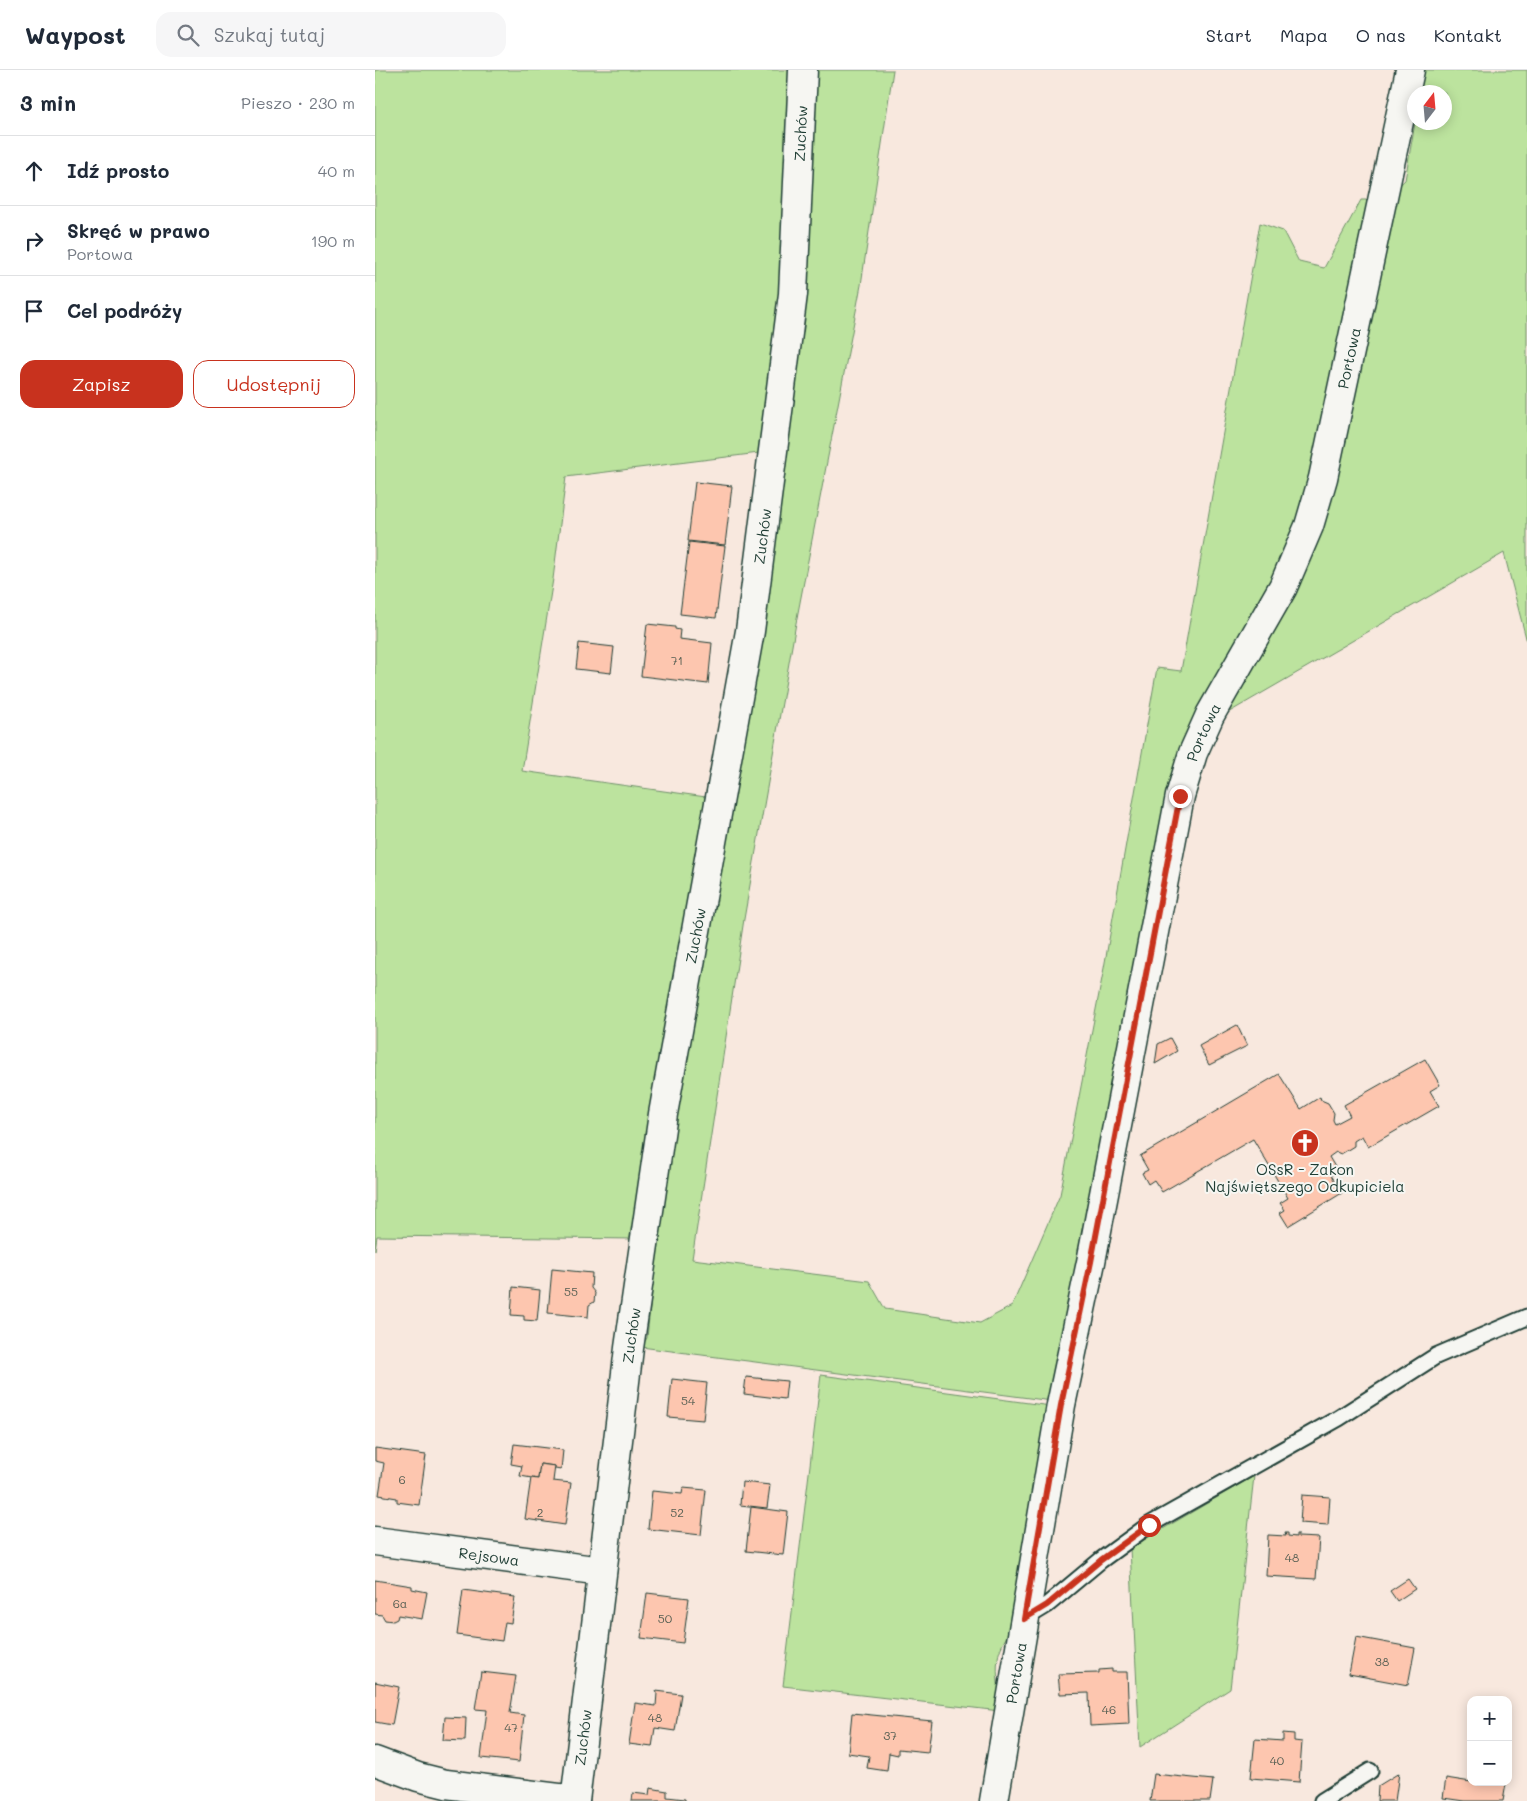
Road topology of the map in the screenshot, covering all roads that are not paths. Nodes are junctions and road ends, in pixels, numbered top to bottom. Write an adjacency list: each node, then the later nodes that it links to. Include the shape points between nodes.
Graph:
1 (803, 70): 5 (street, Zuchów, via 793,294 752,612 663,1114 629,1348)
2 (1410, 70): 6 (street, Portowa, via 1323,478 1309,526 1283,587 1210,715 1193,752 1180,796 1061,1405)
3 (1527, 1317): 6 (lane, via 1436,1356 1339,1418 1149,1525 1047,1605)
4 (375, 1541): 5 (street, Rejsowa)
5 (602, 1571): 9 (street, Zuchów)
6 (1024, 1619): 10 (street, Portowa)
7 (375, 1761): 9 (street, via 447,1784)
8 (1370, 1771): 11 (lane)
9 (575, 1800)
10 (994, 1801)
11 (1322, 1801)

